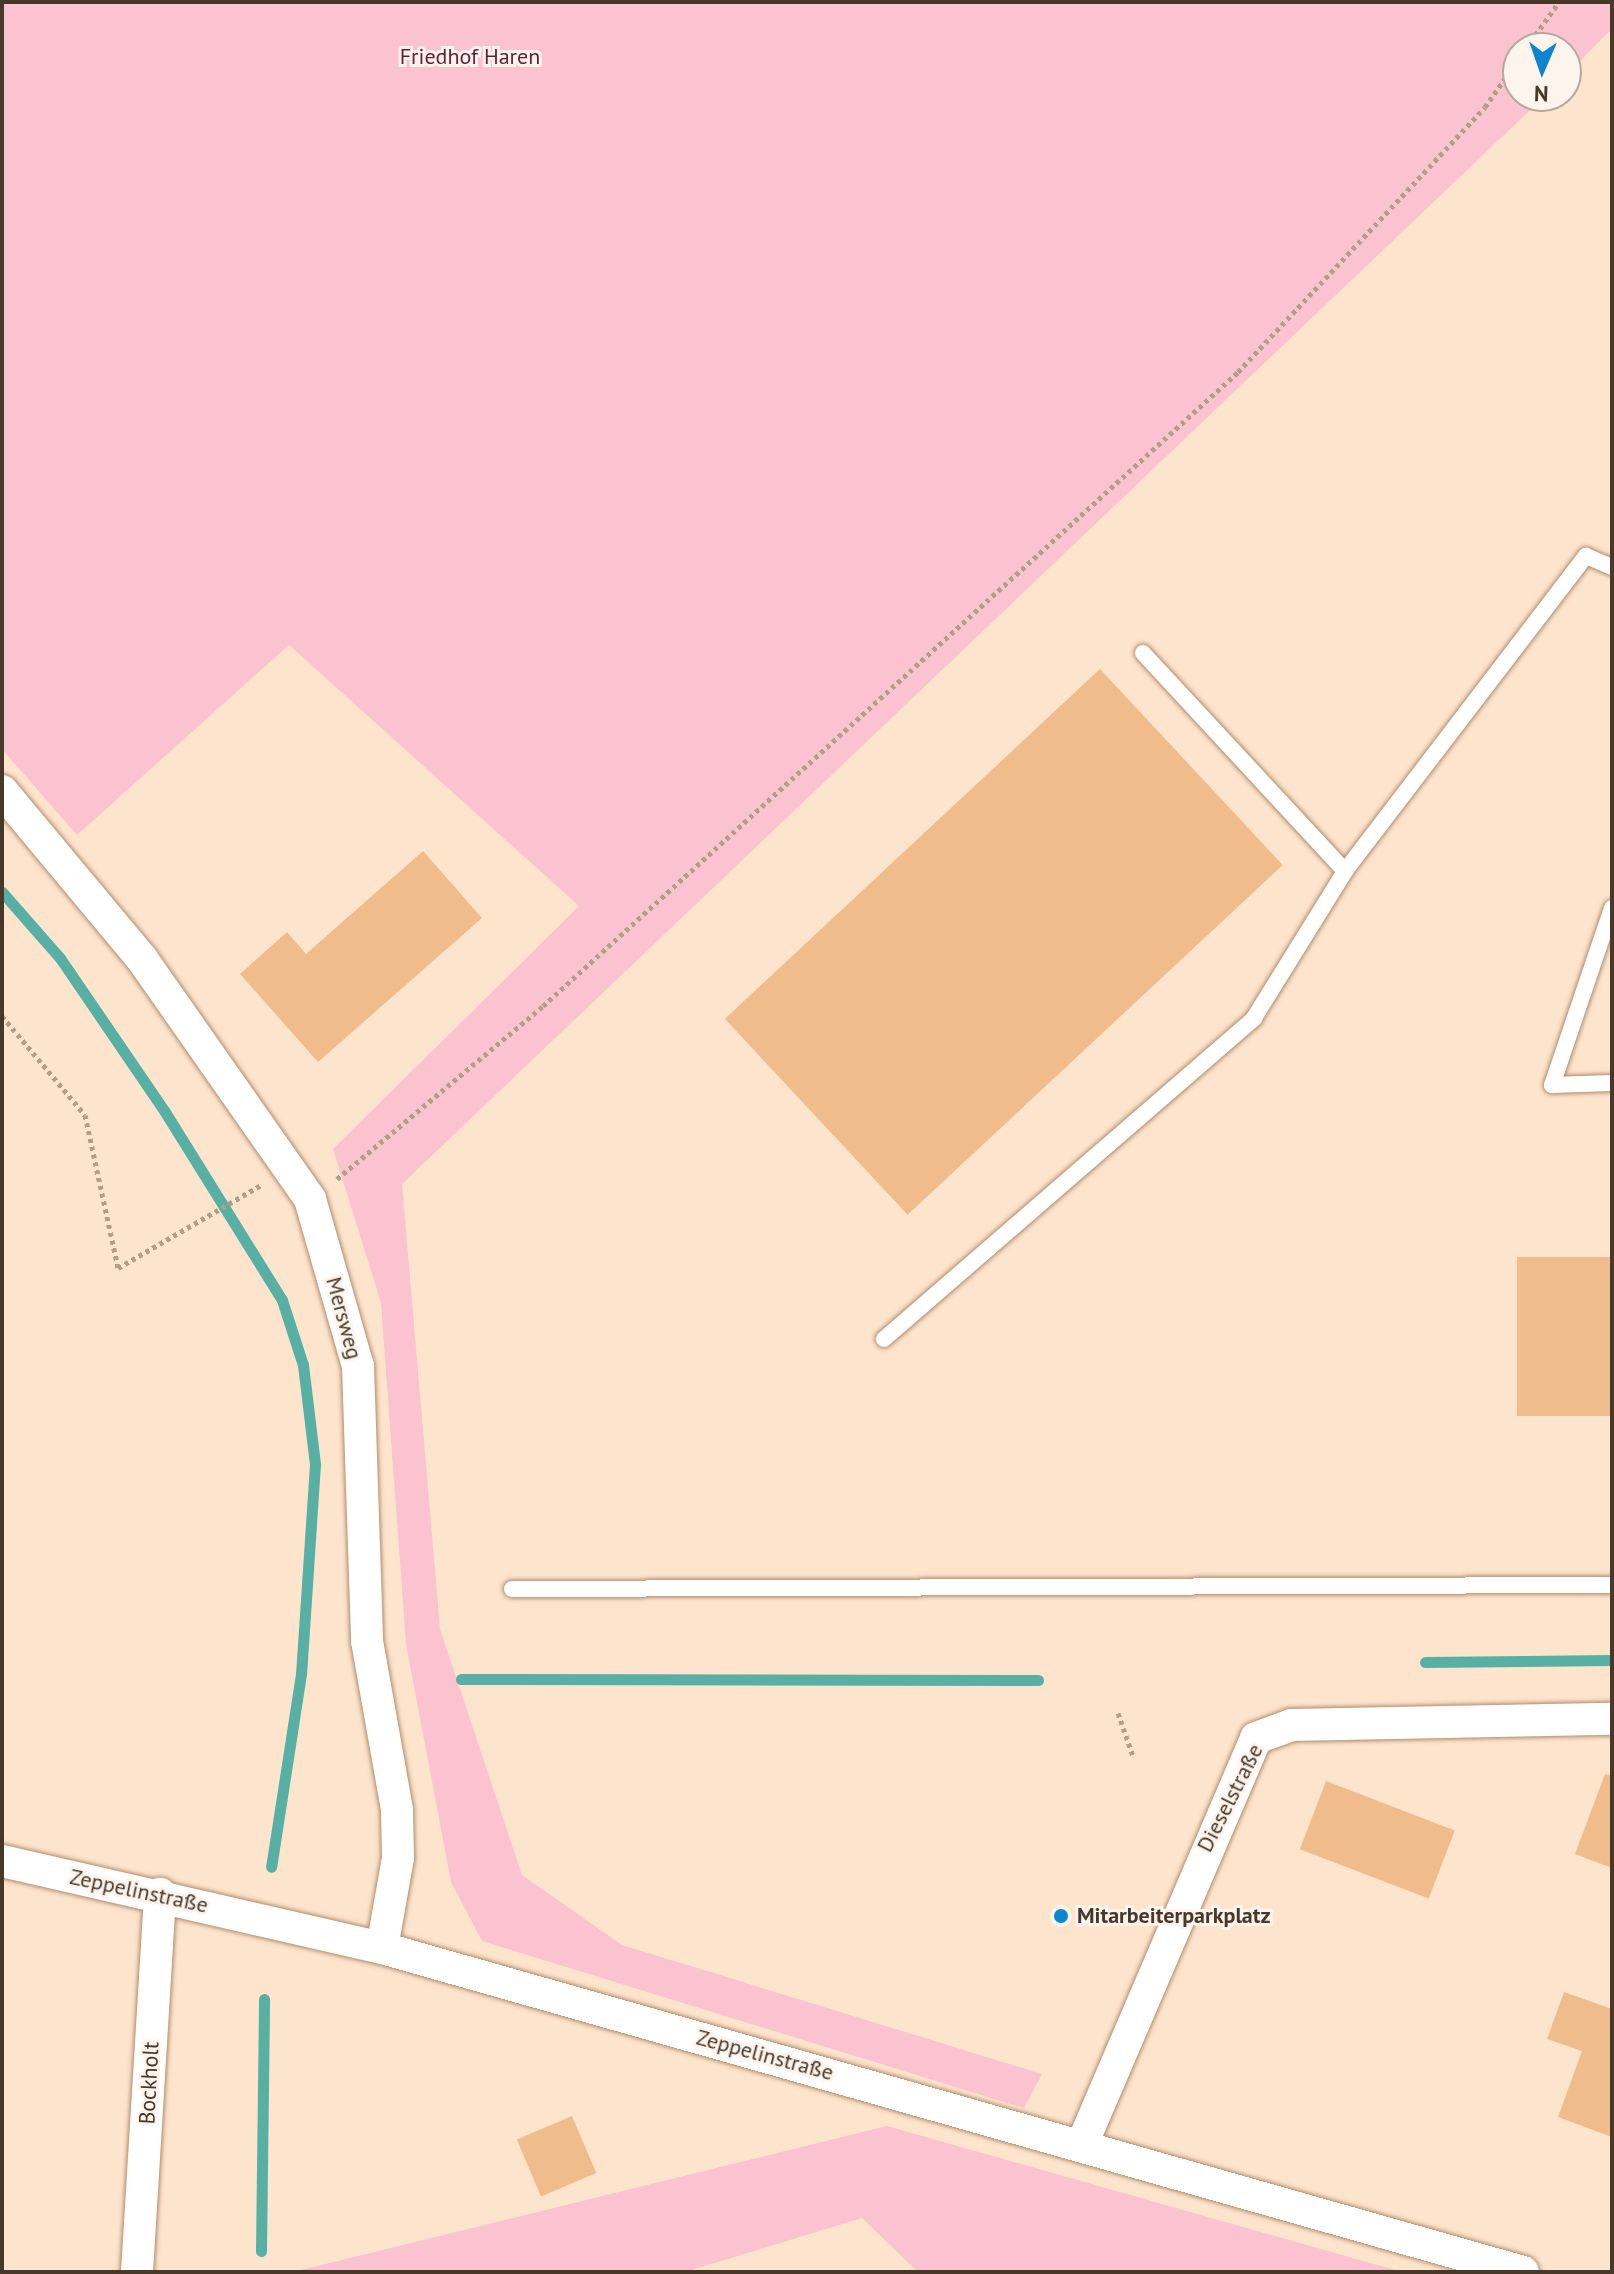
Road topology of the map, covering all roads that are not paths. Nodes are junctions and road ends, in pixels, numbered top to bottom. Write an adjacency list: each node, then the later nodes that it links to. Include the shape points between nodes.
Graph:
1 (1612, 567): 4 (lane, via 1586,556)
2 (1143, 653): 4 (lane)
3 (2, 791): 13 (street, Mersweg, via 142,959 310,1199 358,1366 367,1641 397,1810 398,1858)
4 (1345, 871): 7 (lane, via 1254,1018)
5 (1612, 908): 6 (lane, via 1552,1085)
6 (1612, 1083)
7 (884, 1339)
8 (1612, 1585): 9 (lane)
9 (512, 1589)
10 (1612, 1719): 14 (street, Dieselstraße, via 1291,1725 1256,1738)
11 (2, 1861): 12 (street, Zeppelinstraße)
12 (160, 1894): 13 (street, Zeppelinstraße); 15 (street, Bockholt)
13 (382, 1948): 14 (street, Zeppelinstraße)
14 (1083, 2142): 16 (street, Zeppelinstraße)
15 (137, 2272)
16 (1523, 2272)

